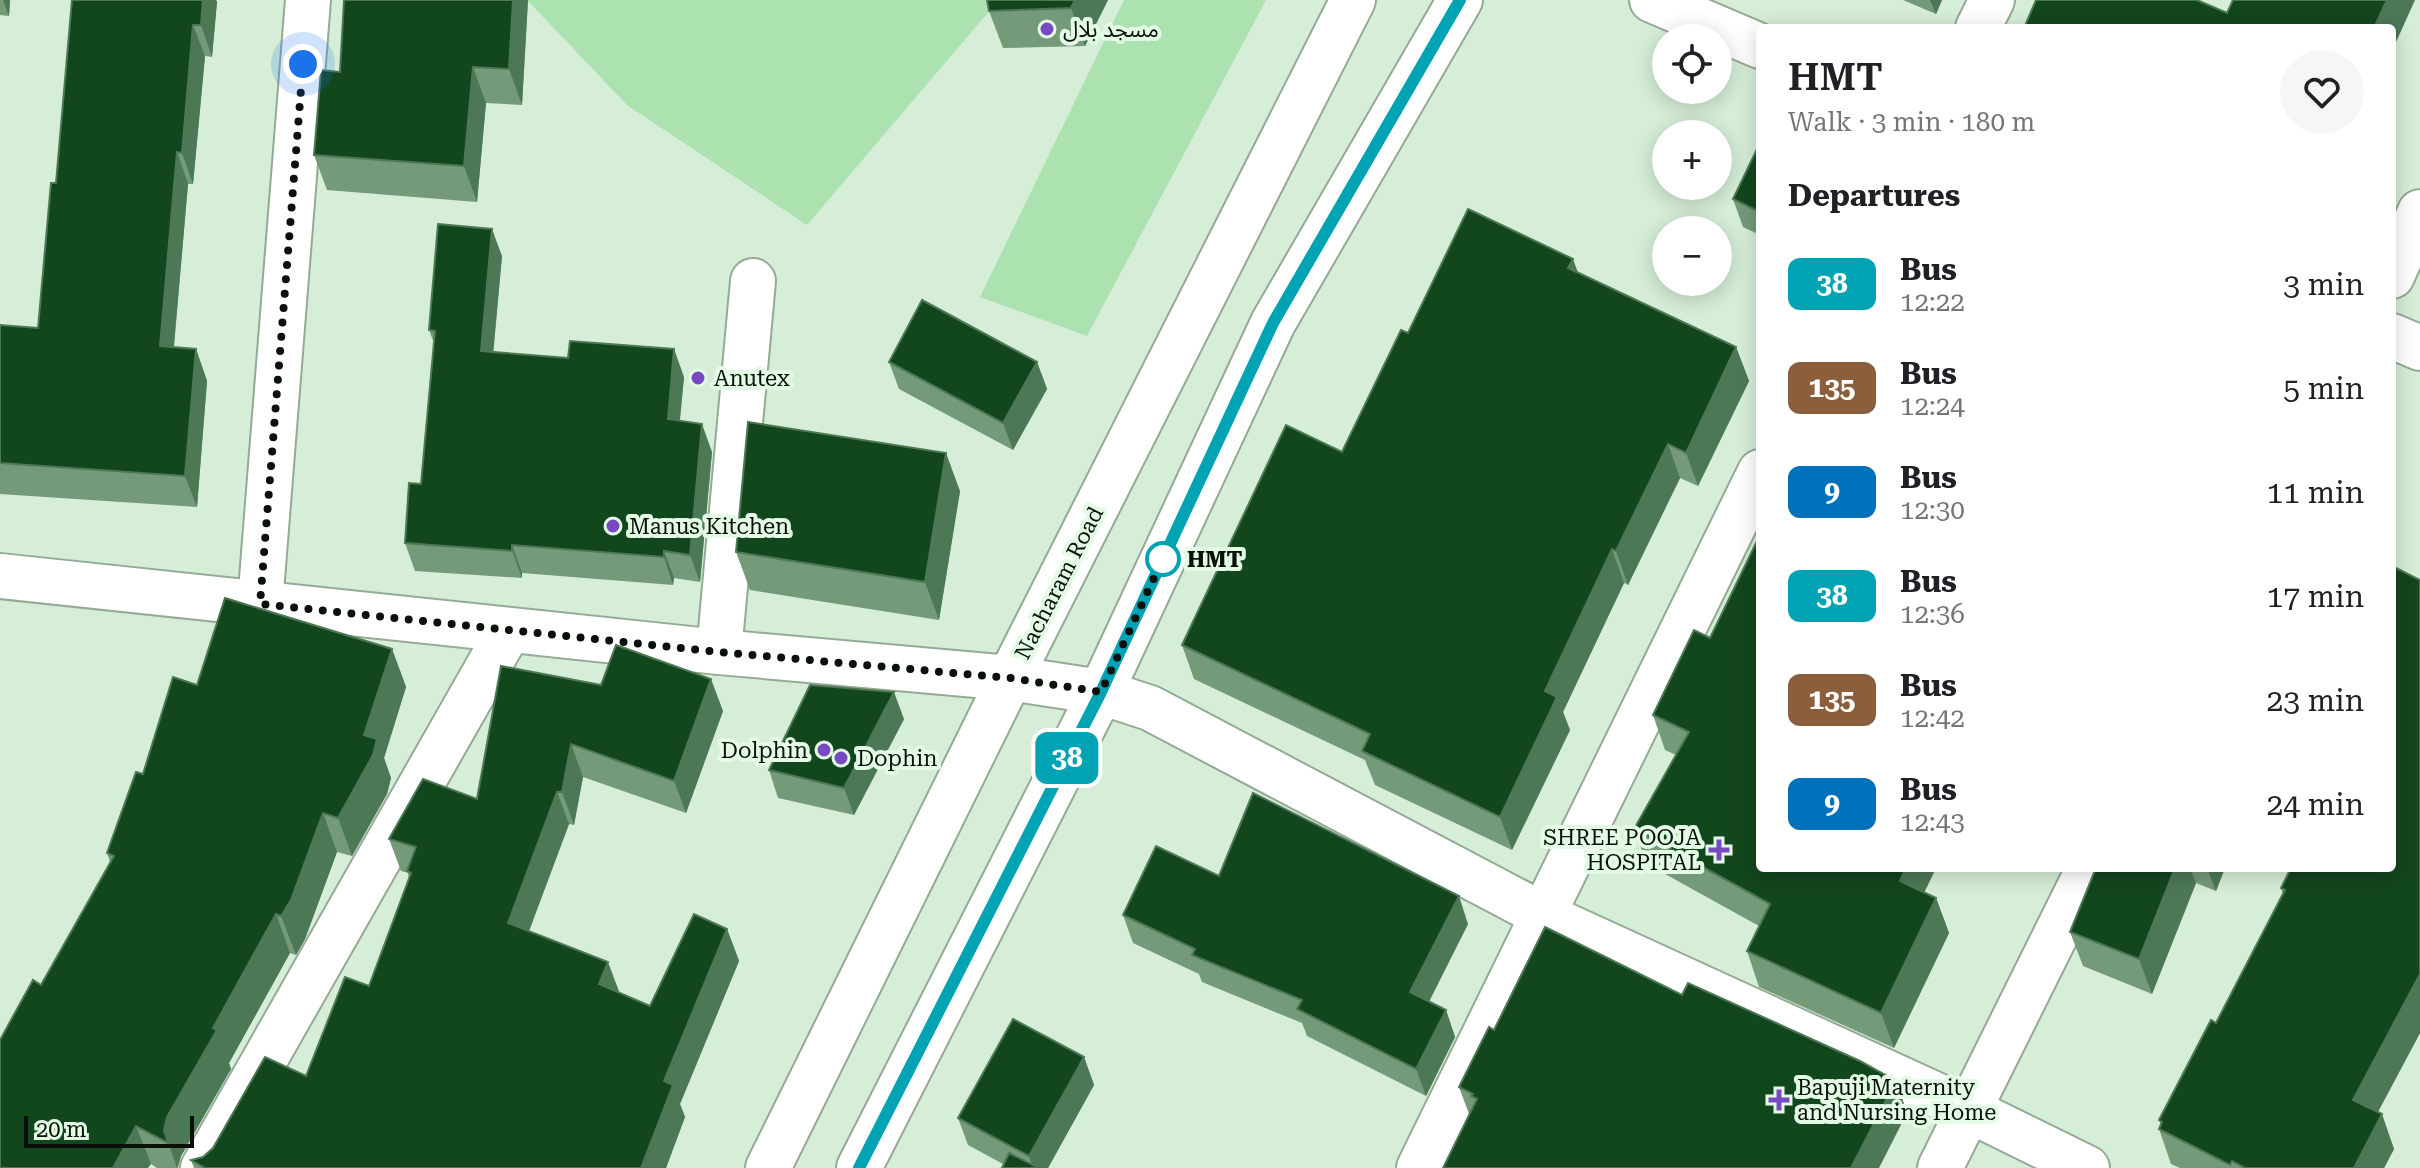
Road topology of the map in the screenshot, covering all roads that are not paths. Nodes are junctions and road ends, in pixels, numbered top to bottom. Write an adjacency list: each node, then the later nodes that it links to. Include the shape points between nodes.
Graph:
1 (308, 0): 15 (street)
2 (1353, 0): 18 (street, Nacharam Road)
3 (1460, 0): 19 (street, via 1273,323)
4 (1652, 0): 7 (street)
5 (1992, 0): 6 (street)
6 (1980, 24)
7 (1756, 44)
8 (2420, 212): 9 (street)
9 (2396, 267)
10 (753, 281): 17 (street)
11 (2396, 338): 12 (street)
12 (2420, 348)
13 (1756, 480): 21 (street)
14 (0, 576): 15 (street)
15 (260, 604): 16 (street)
16 (509, 630): 17 (street); 23 (street)
17 (719, 652): 18 (street)
18 (1010, 678): 19 (street); 24 (street, Nacharam Road)
19 (1101, 692): 21 (street, via 1150,708); 25 (street)
20 (2087, 872): 22 (street)
21 (1543, 915): 22 (street); 26 (street)
22 (1971, 1111): 27 (street); 28 (street)
23 (203, 1168)
24 (768, 1168)
25 (859, 1168)
26 (1419, 1168)
27 (1940, 1168)
28 (2087, 1168)

